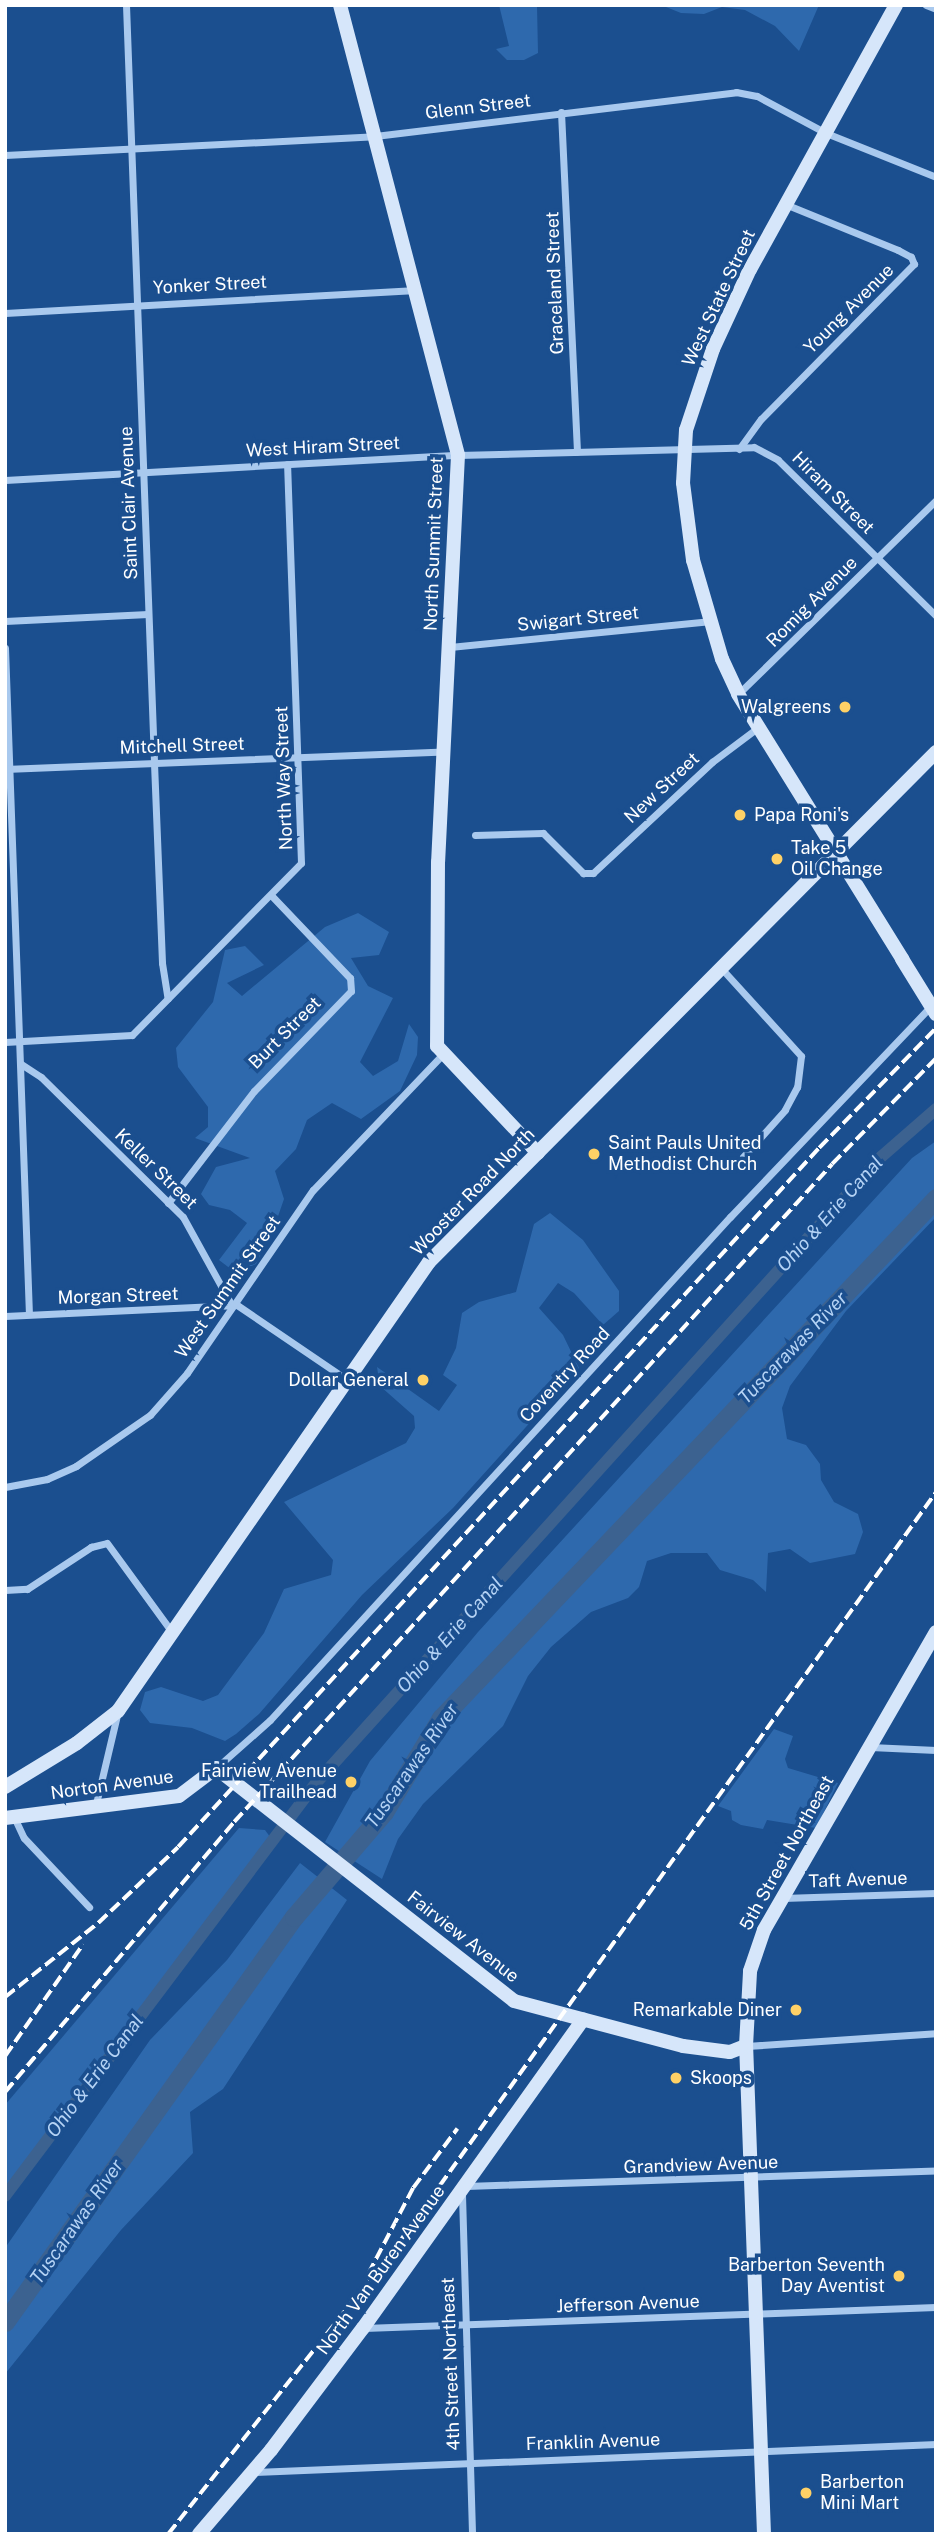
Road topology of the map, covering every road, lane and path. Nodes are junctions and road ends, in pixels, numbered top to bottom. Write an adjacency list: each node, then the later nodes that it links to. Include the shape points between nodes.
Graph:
1 (126, 5): 9 (street, Saint Clair Avenue)
2 (340, 5): 8 (street, North Summit Street)
3 (897, 5): 7 (street, West State Street)
4 (926, 5): 5 (street)
5 (936, 9)
6 (561, 112): 7 (street, Glenn Street, via 736,92 757,96); 8 (street, Glenn Street); 18 (street, Graceland Street)
7 (826, 133): 11 (street, Glenn Street); 12 (street, West State Street)
8 (375, 136): 9 (street, Glenn Street); 13 (street, North Summit Street)
9 (132, 149): 10 (street, Glenn Street); 14 (street, Saint Clair Avenue)
10 (5, 155)
11 (936, 177)
12 (787, 205): 16 (street, Young Avenue, via 898,250 914,264 761,419); 17 (street, West State Street, via 713,349 686,430)
13 (416, 290): 14 (street, Yonker Street); 19 (street, North Summit Street)
14 (136, 305): 15 (street, Yonker Street); 21 (street, Saint Clair Avenue)
15 (5, 313)
16 (738, 449): 17 (street, Hiram Street); 24 (street, Hiram Street, via 765,449)
17 (684, 451): 18 (street, West Hiram Street); 28 (street, West State Street, via 685,515)
18 (578, 452): 19 (street, West Hiram Street)
19 (458, 455): 20 (street, West Hiram Street); 29 (street, North Summit Street)
20 (287, 464): 21 (street, West Hiram Street); 35 (street, North Way Street)
21 (144, 472): 22 (street, West Hiram Street); 25 (street, Saint Clair Avenue)
22 (5, 480)
23 (936, 500): 24 (street, Romig Avenue)
24 (877, 559): 26 (street, Hiram Street); 31 (street, Romig Avenue)
25 (148, 614): 27 (street); 36 (street, Saint Clair Avenue)
26 (936, 616)
27 (5, 621)
28 (709, 621): 29 (street, Swigart Street); 31 (street, West State Street)
29 (450, 647): 33 (street, North Summit Street)
30 (5, 648): 37 (street)
31 (738, 694): 32 (street, West State Street)
32 (756, 729): 38 (street, New Street, via 712,762 593,873 583,873 543,833); 39 (street, West State Street)
33 (445, 751): 35 (street, Mitchell Street); 47 (street, North Summit Street, via 436,926 435,1034)
34 (936, 752): 39 (street, Wooster Road North)
35 (299, 758): 36 (street, Mitchell Street); 40 (street, North Way Street, via 303,858)
36 (154, 763): 37 (street, Mitchell Street); 42 (street, Saint Clair Avenue, via 162,962)
37 (7, 769): 45 (street)
38 (475, 835)
39 (836, 853): 41 (street, Wooster Road North); 44 (street, West State Street, bridge)
40 (271, 895): 42 (street, North Way Street); 51 (street, Burt Street, via 350,978 351,990 254,1091)
41 (721, 968): 49 (street, Wooster Road North); 50 (street, via 801,1056 797,1087 785,1110)
42 (168, 999): 45 (street, North Way Street, via 132,1035)
43 (936, 1001): 63 (street, Coventry Road, via 730,1217 270,1720)
44 (936, 1014)
45 (20, 1041): 46 (street, North Way Street); 48 (street)
46 (5, 1042)
47 (441, 1056): 49 (street); 52 (street, West Summit Street, via 325,1176)
48 (21, 1064): 51 (street, Keller Street, via 41,1077); 53 (street)
49 (538, 1153): 55 (street, Wooster Road North, via 429,1262)
50 (741, 1158)
51 (168, 1203): 52 (street, Keller Street, via 194,1229)
52 (231, 1304): 53 (street, Morgan Street); 55 (street, via 246,1309); 56 (street, West Summit Street, via 187,1373 150,1415 76,1466 47,1479)
53 (29, 1314): 54 (street, Morgan Street)
54 (5, 1315)
55 (350, 1381): 59 (street, Wooster Road North)
56 (5, 1487)
57 (5, 1590): 59 (street, via 27,1589 91,1547 107,1543)
58 (936, 1632): 61 (street, 5th Street Northeast)
59 (174, 1635): 60 (street, Wooster Road North)
60 (118, 1711): 64 (street, Wooster Road North); 65 (street)
61 (870, 1746): 62 (street); 68 (street, 5th Street Northeast)
62 (936, 1750)
63 (216, 1768): 65 (street, Norton Avenue, via 179,1796); 70 (street, Fairview Avenue, via 333,1864 514,2001)
64 (5, 1787)
65 (95, 1809): 66 (street, Norton Avenue)
66 (10, 1817): 69 (street)
67 (936, 1893): 68 (street, Taft Avenue)
68 (782, 1898): 72 (street, 5th Street Northeast, via 750,1971)
69 (89, 1907)
70 (583, 2020): 72 (street, Fairview Avenue, via 700,2049 730,2052); 75 (street, North Van Buren Avenue)
71 (936, 2033): 72 (street, Fairview Avenue)
72 (746, 2046): 74 (street, 5th Street Northeast)
73 (936, 2171): 74 (street, Grandview Avenue)
74 (752, 2180): 75 (street, Grandview Avenue); 77 (street, 5th Street Northeast)
75 (464, 2190): 78 (street, 4th Street Northeast); 79 (street, North Van Buren Avenue)
76 (936, 2306): 77 (street, Jefferson Avenue)
77 (756, 2315): 78 (street, Jefferson Avenue); 81 (street, 5th Street Northeast)
78 (465, 2325): 79 (street, Jefferson Avenue); 82 (street, 4th Street Northeast)
79 (363, 2328): 83 (street, North Van Buren Avenue)
80 (936, 2444): 81 (street, Franklin Avenue)
81 (762, 2452): 82 (street, Franklin Avenue); 86 (street, 5th Street Northeast)
82 (471, 2463): 83 (street, Franklin Avenue); 85 (street, 4th Street Northeast)
83 (252, 2472): 84 (street, North Van Buren Avenue)
84 (199, 2534)
85 (472, 2534)
86 (764, 2534)

